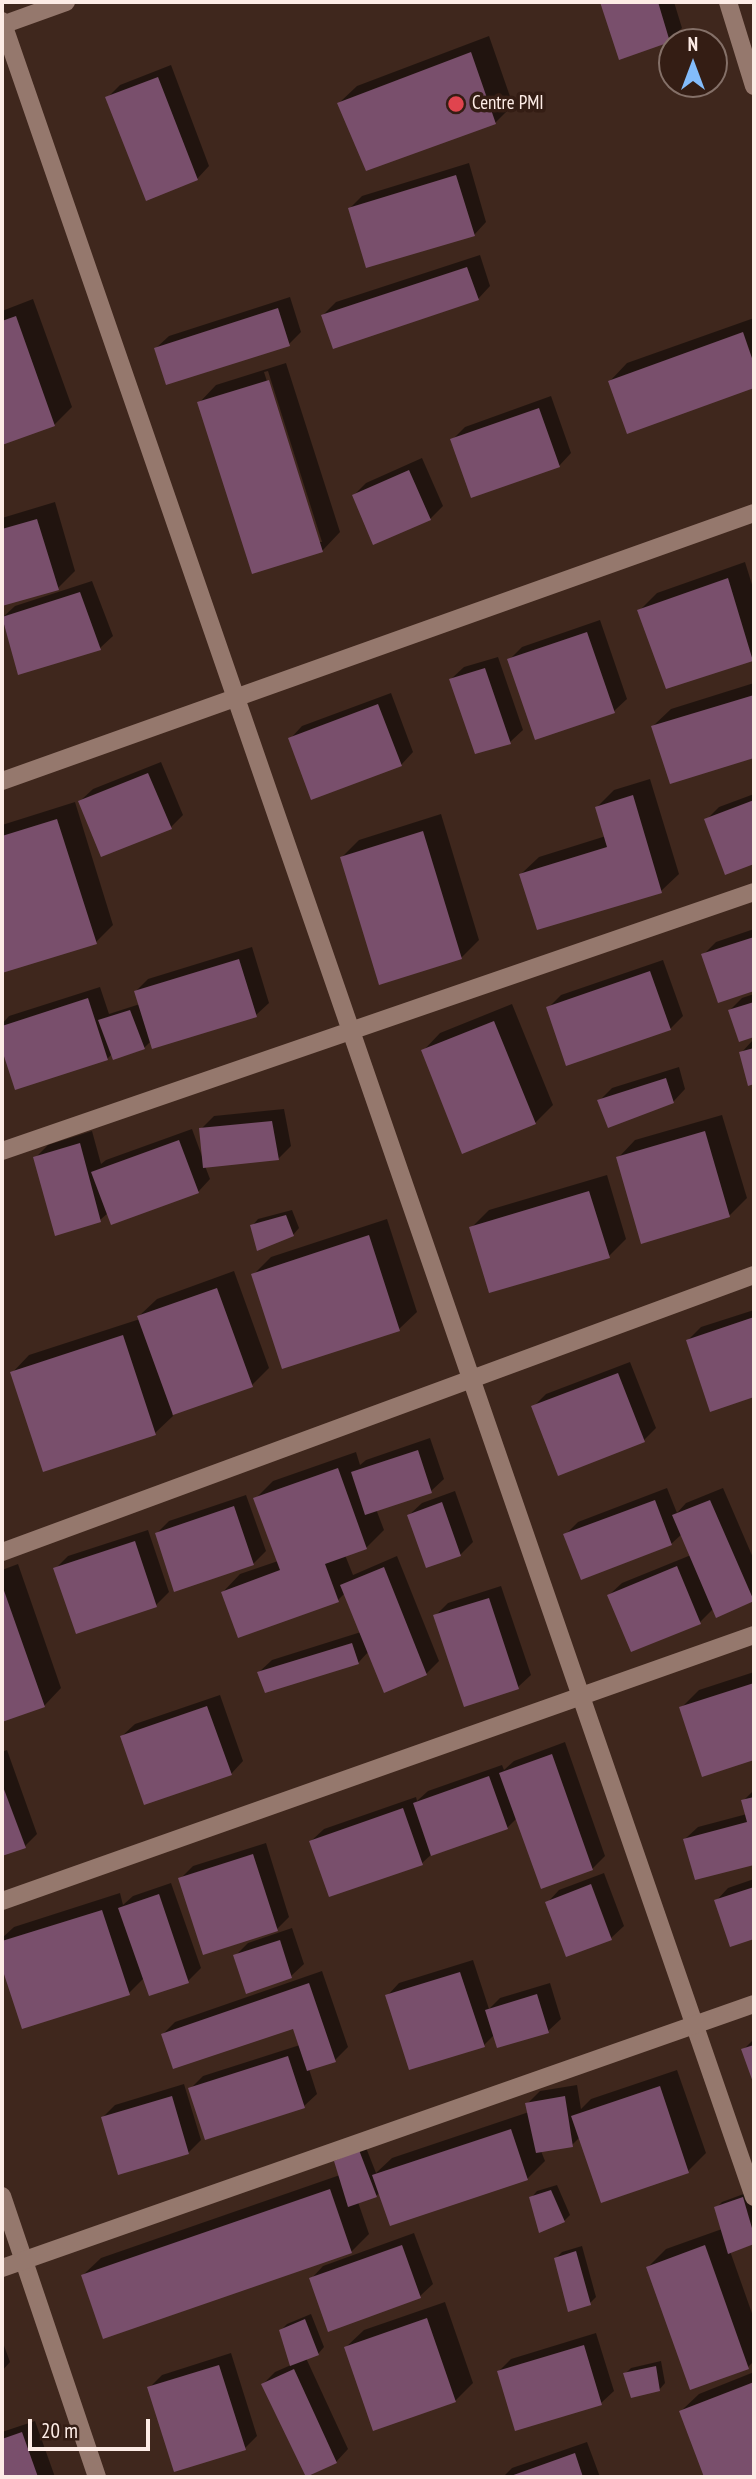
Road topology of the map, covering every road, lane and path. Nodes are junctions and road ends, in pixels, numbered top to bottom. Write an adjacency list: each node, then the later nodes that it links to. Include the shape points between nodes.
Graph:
1 (66, 2): 3 (street)
2 (728, 2): 4 (street)
3 (2, 24): 6 (street)
4 (754, 86)
5 (754, 513): 6 (street)
6 (236, 697): 7 (street); 9 (street)
7 (2, 781)
8 (754, 892): 9 (street)
9 (351, 1031): 10 (street); 12 (street)
10 (2, 1151)
11 (754, 1275): 12 (street)
12 (472, 1380): 13 (street); 15 (street)
13 (2, 1552)
14 (754, 1635): 15 (street)
15 (581, 1696): 16 (street); 18 (street)
16 (2, 1901)
17 (754, 2004): 18 (street)
18 (695, 2025): 20 (street); 21 (street)
19 (2, 2196): 21 (street)
20 (754, 2197)
21 (24, 2260): 22 (street); 23 (street)
22 (2, 2268)
23 (97, 2477)

